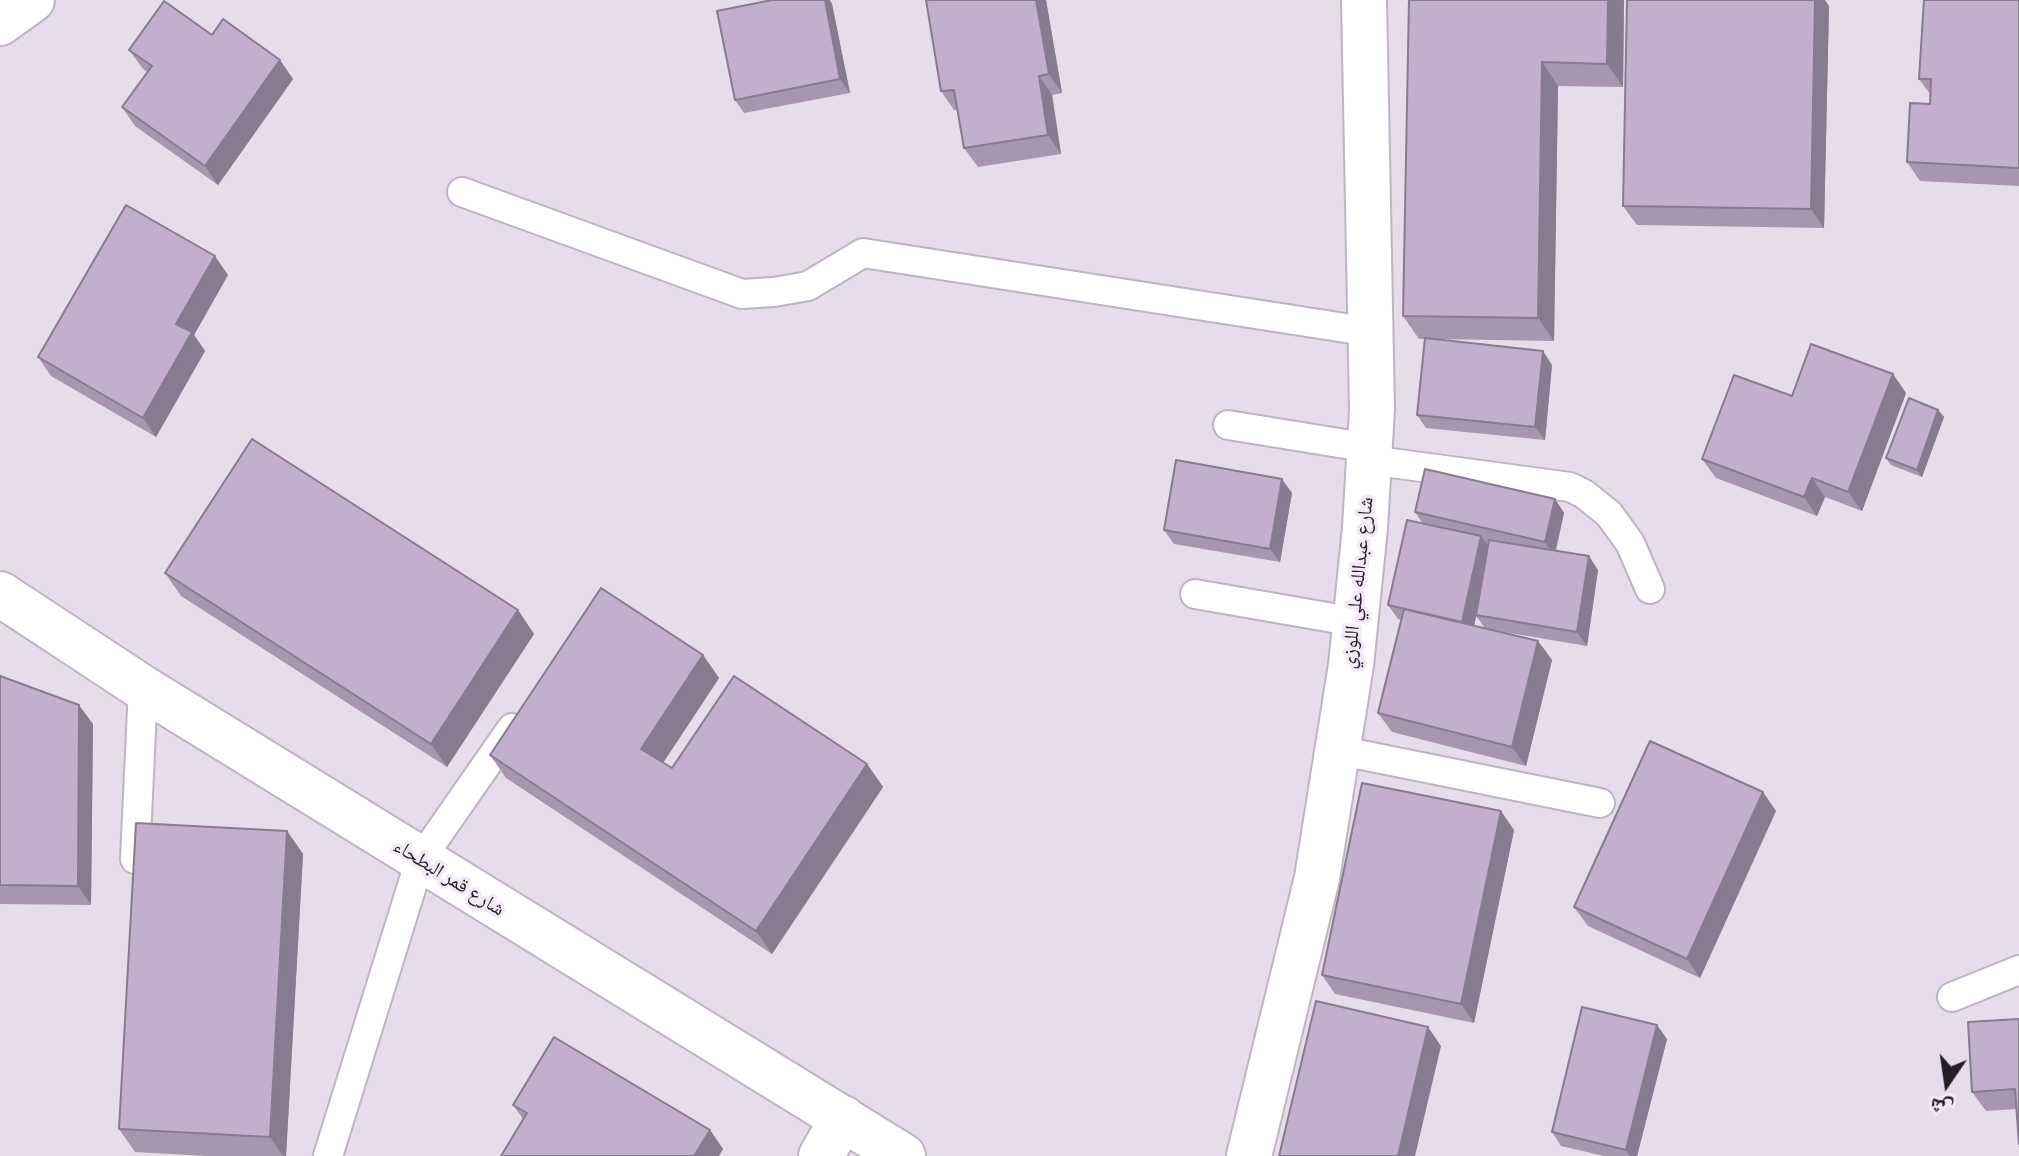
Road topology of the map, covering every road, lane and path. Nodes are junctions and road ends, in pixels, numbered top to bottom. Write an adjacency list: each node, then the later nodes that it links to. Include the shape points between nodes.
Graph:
1 (32, 0): 3 (street)
2 (1364, 0): 5 (street, شارع عبدالله علي اللوزي)
3 (0, 23)
4 (462, 192): 5 (lane, via 742,294 808,286 863,253)
5 (1371, 332): 7 (street, شارع عبدالله علي اللوزي)
6 (1228, 425): 7 (lane)
7 (1370, 454): 8 (lane, via 1570,487 1609,514 1630,543); 11 (street, شارع عبدالله علي اللوزي)
8 (1650, 589)
9 (0, 594): 12 (street, شارع قمر البطحاء)
10 (1195, 594): 11 (lane)
11 (1356, 622): 14 (street, شارع عبدالله علي اللوزي)
12 (143, 688): 16 (street, شارع قمر البطحاء); 17 (lane)
13 (529, 703): 16 (lane)
14 (1337, 750): 15 (lane); 24 (street, شارع عبدالله علي اللوزي, via 1317,878)
15 (1600, 803)
16 (420, 860): 20 (street, شارع قمر البطحاء); 21 (lane)
17 (133, 892)
18 (2019, 970): 19 (lane)
19 (1952, 997)
20 (843, 1118): 22 (street); 23 (street, شارع قمر البطحاء)
21 (328, 1156)
22 (821, 1156)
23 (903, 1156)
24 (1249, 1156)

